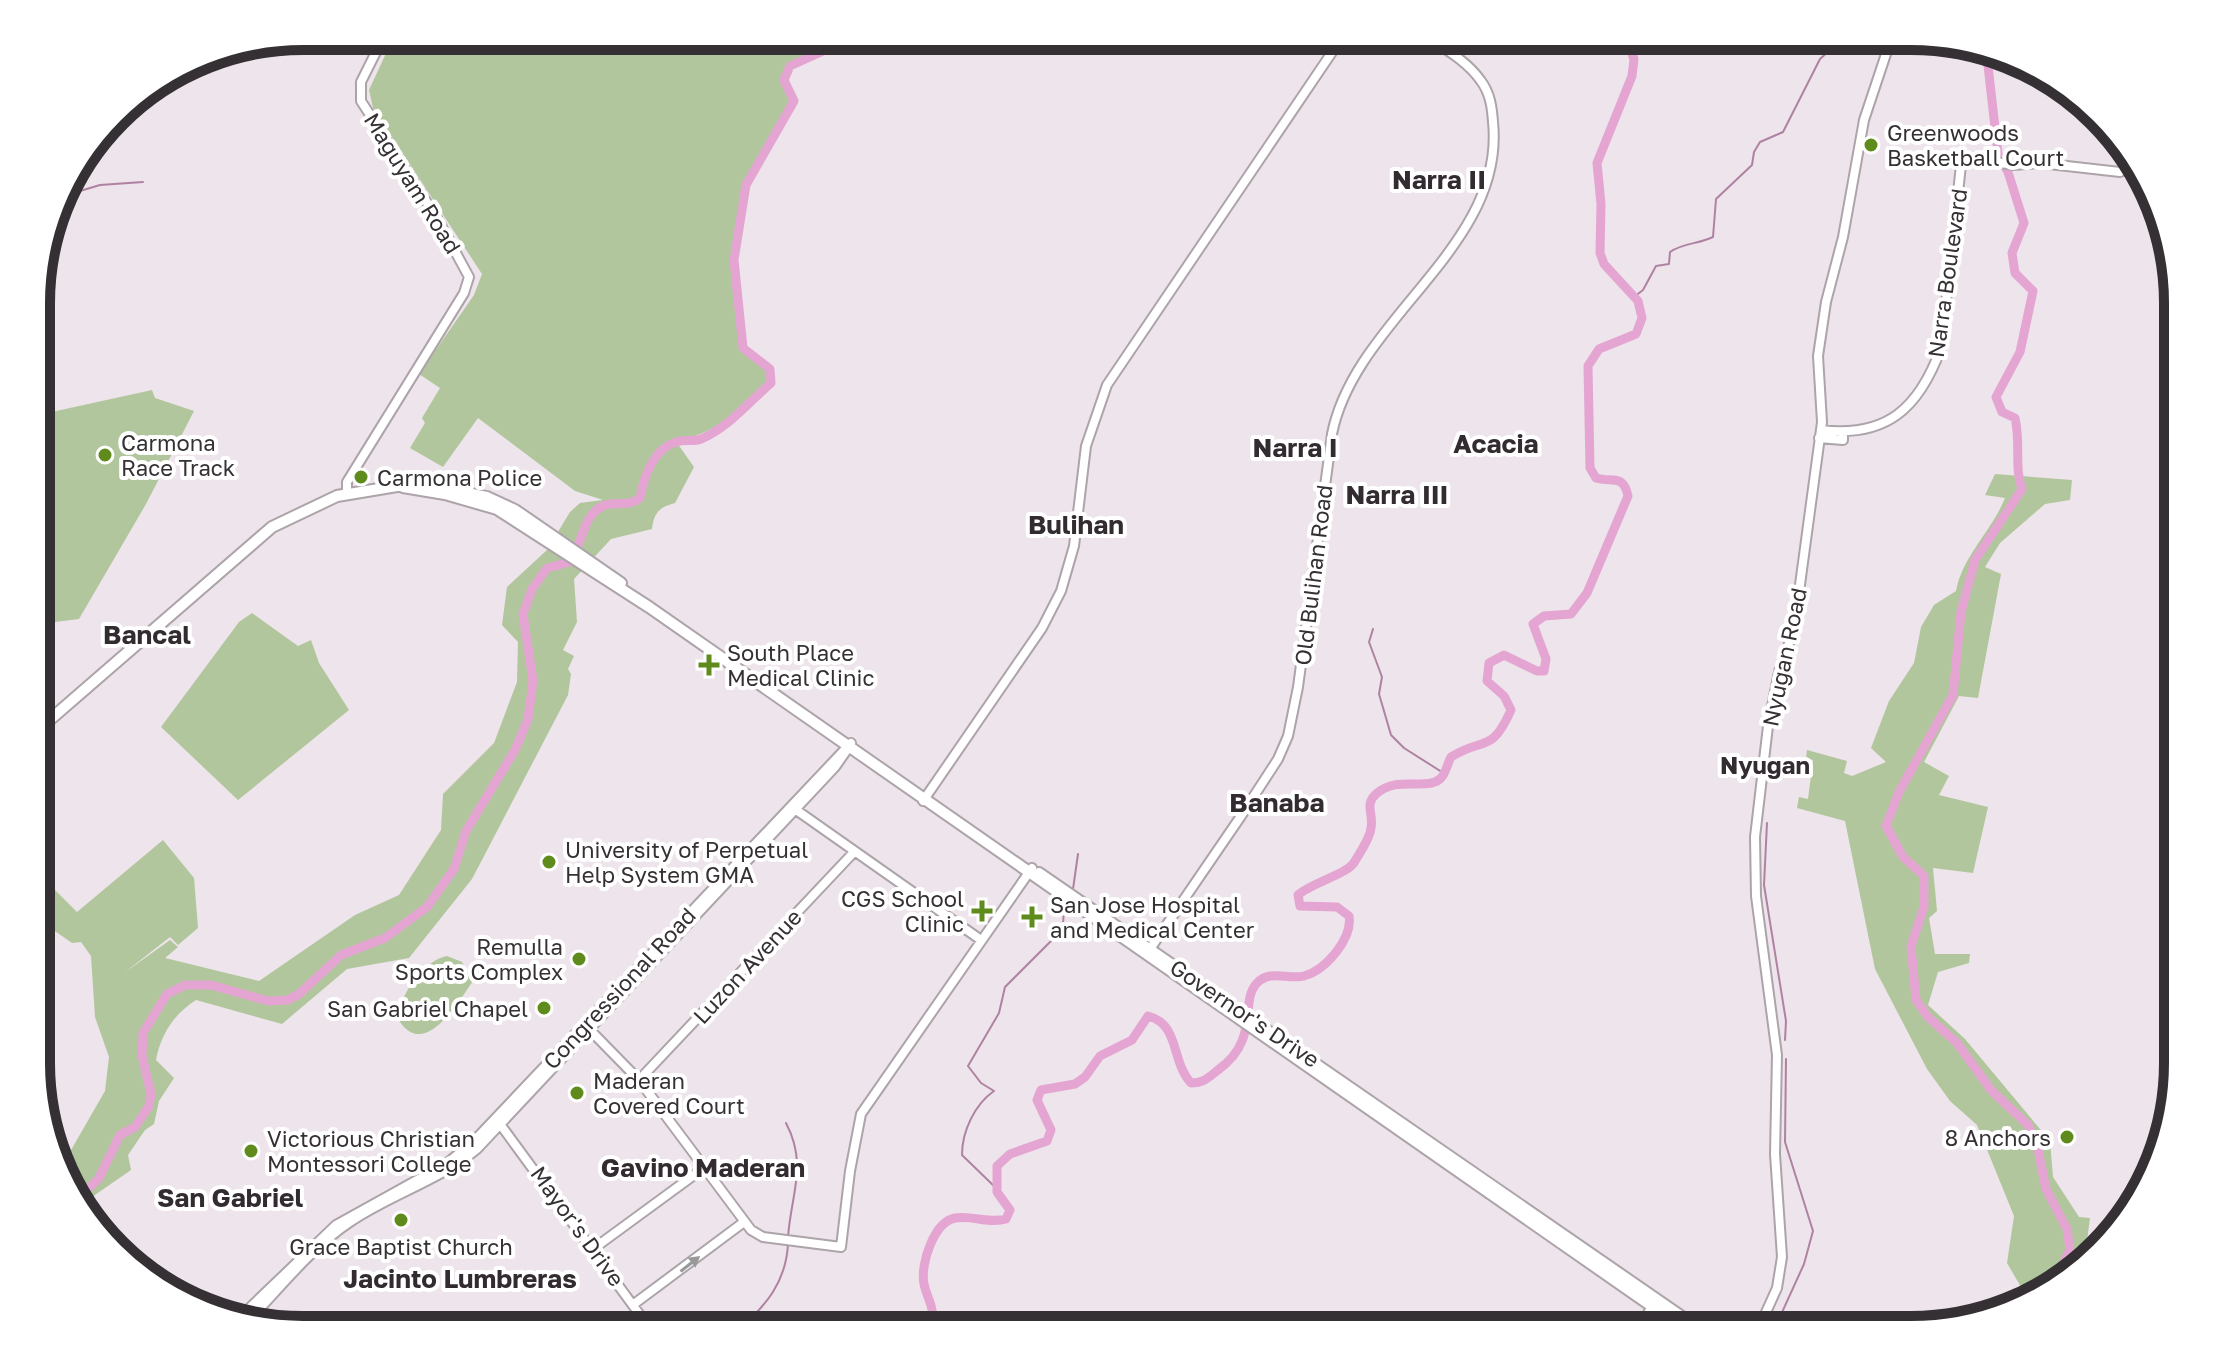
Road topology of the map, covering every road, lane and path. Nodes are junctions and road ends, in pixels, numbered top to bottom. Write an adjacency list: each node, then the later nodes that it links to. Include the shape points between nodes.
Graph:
1 (377, 50): 7 (street, Maguyam Road, via 363,77 361,101 469,277 347,482)
2 (1334, 50): 10 (street, via 1107,385 1086,446 1074,546 1061,591 1042,628)
3 (1447, 50): 15 (street, Old Bulihan Road, via 1489,95 1495,138 1489,178 1470,222 1374,346 1342,397 1330,445 1288,736)
4 (1887, 50): 6 (street, Nyugan Road, via 1864,120 1826,302 1818,356)
5 (2125, 170): 6 (street, Narra Boulevard, via 1962,156 1941,348 1932,374 1899,415 1864,430 1843,432 1843,440)
6 (1820, 434): 29 (street, Nyugan Road, via 1794,629 1768,726 1755,837 1756,896 1777,1055 1775,1154 1782,1257 1777,1288)
7 (347, 494): 8 (highway, Governor's Drive, via 314,504 272,527); 9 (highway, Governor's Drive, via 403,487 497,509 554,540)
8 (50, 720)
9 (849, 747): 10 (highway, Governor's Drive); 11 (street, Congressional Road)
10 (925, 798): 13 (highway, Governor's Drive)
11 (793, 808): 12 (street); 16 (street, Congressional Road)
12 (854, 852): 14 (street); 17 (street, Luzon Avenue)
13 (1030, 870): 14 (street); 15 (highway, Governor's Drive)
14 (981, 940): 20 (street, via 861,1114 841,1247 763,1237)
15 (1148, 952): 22 (highway, Governor's Drive)
16 (587, 1028): 17 (street); 18 (street, Congressional Road)
17 (639, 1080): 19 (street)
18 (498, 1121): 21 (street, Mayor's Drive); 24 (street, Congressional Road, via 446,1164 336,1226); 25 (street, Congressional Road, via 477,1149 449,1171 340,1230)
19 (705, 1167): 20 (street); 21 (street)
20 (744, 1222): 23 (street, one-way to 20)
21 (593, 1249): 23 (street, Mayor's Drive)
22 (1655, 1303): 26 (main road); 27 (highway, Governor's Drive); 28 (highway, Governor's Drive)
23 (634, 1304): 30 (street, Mayor's Drive)
24 (248, 1309)
25 (258, 1311)
26 (1648, 1315)
27 (1669, 1315)
28 (1676, 1315)
29 (1765, 1315)
30 (639, 1316)

